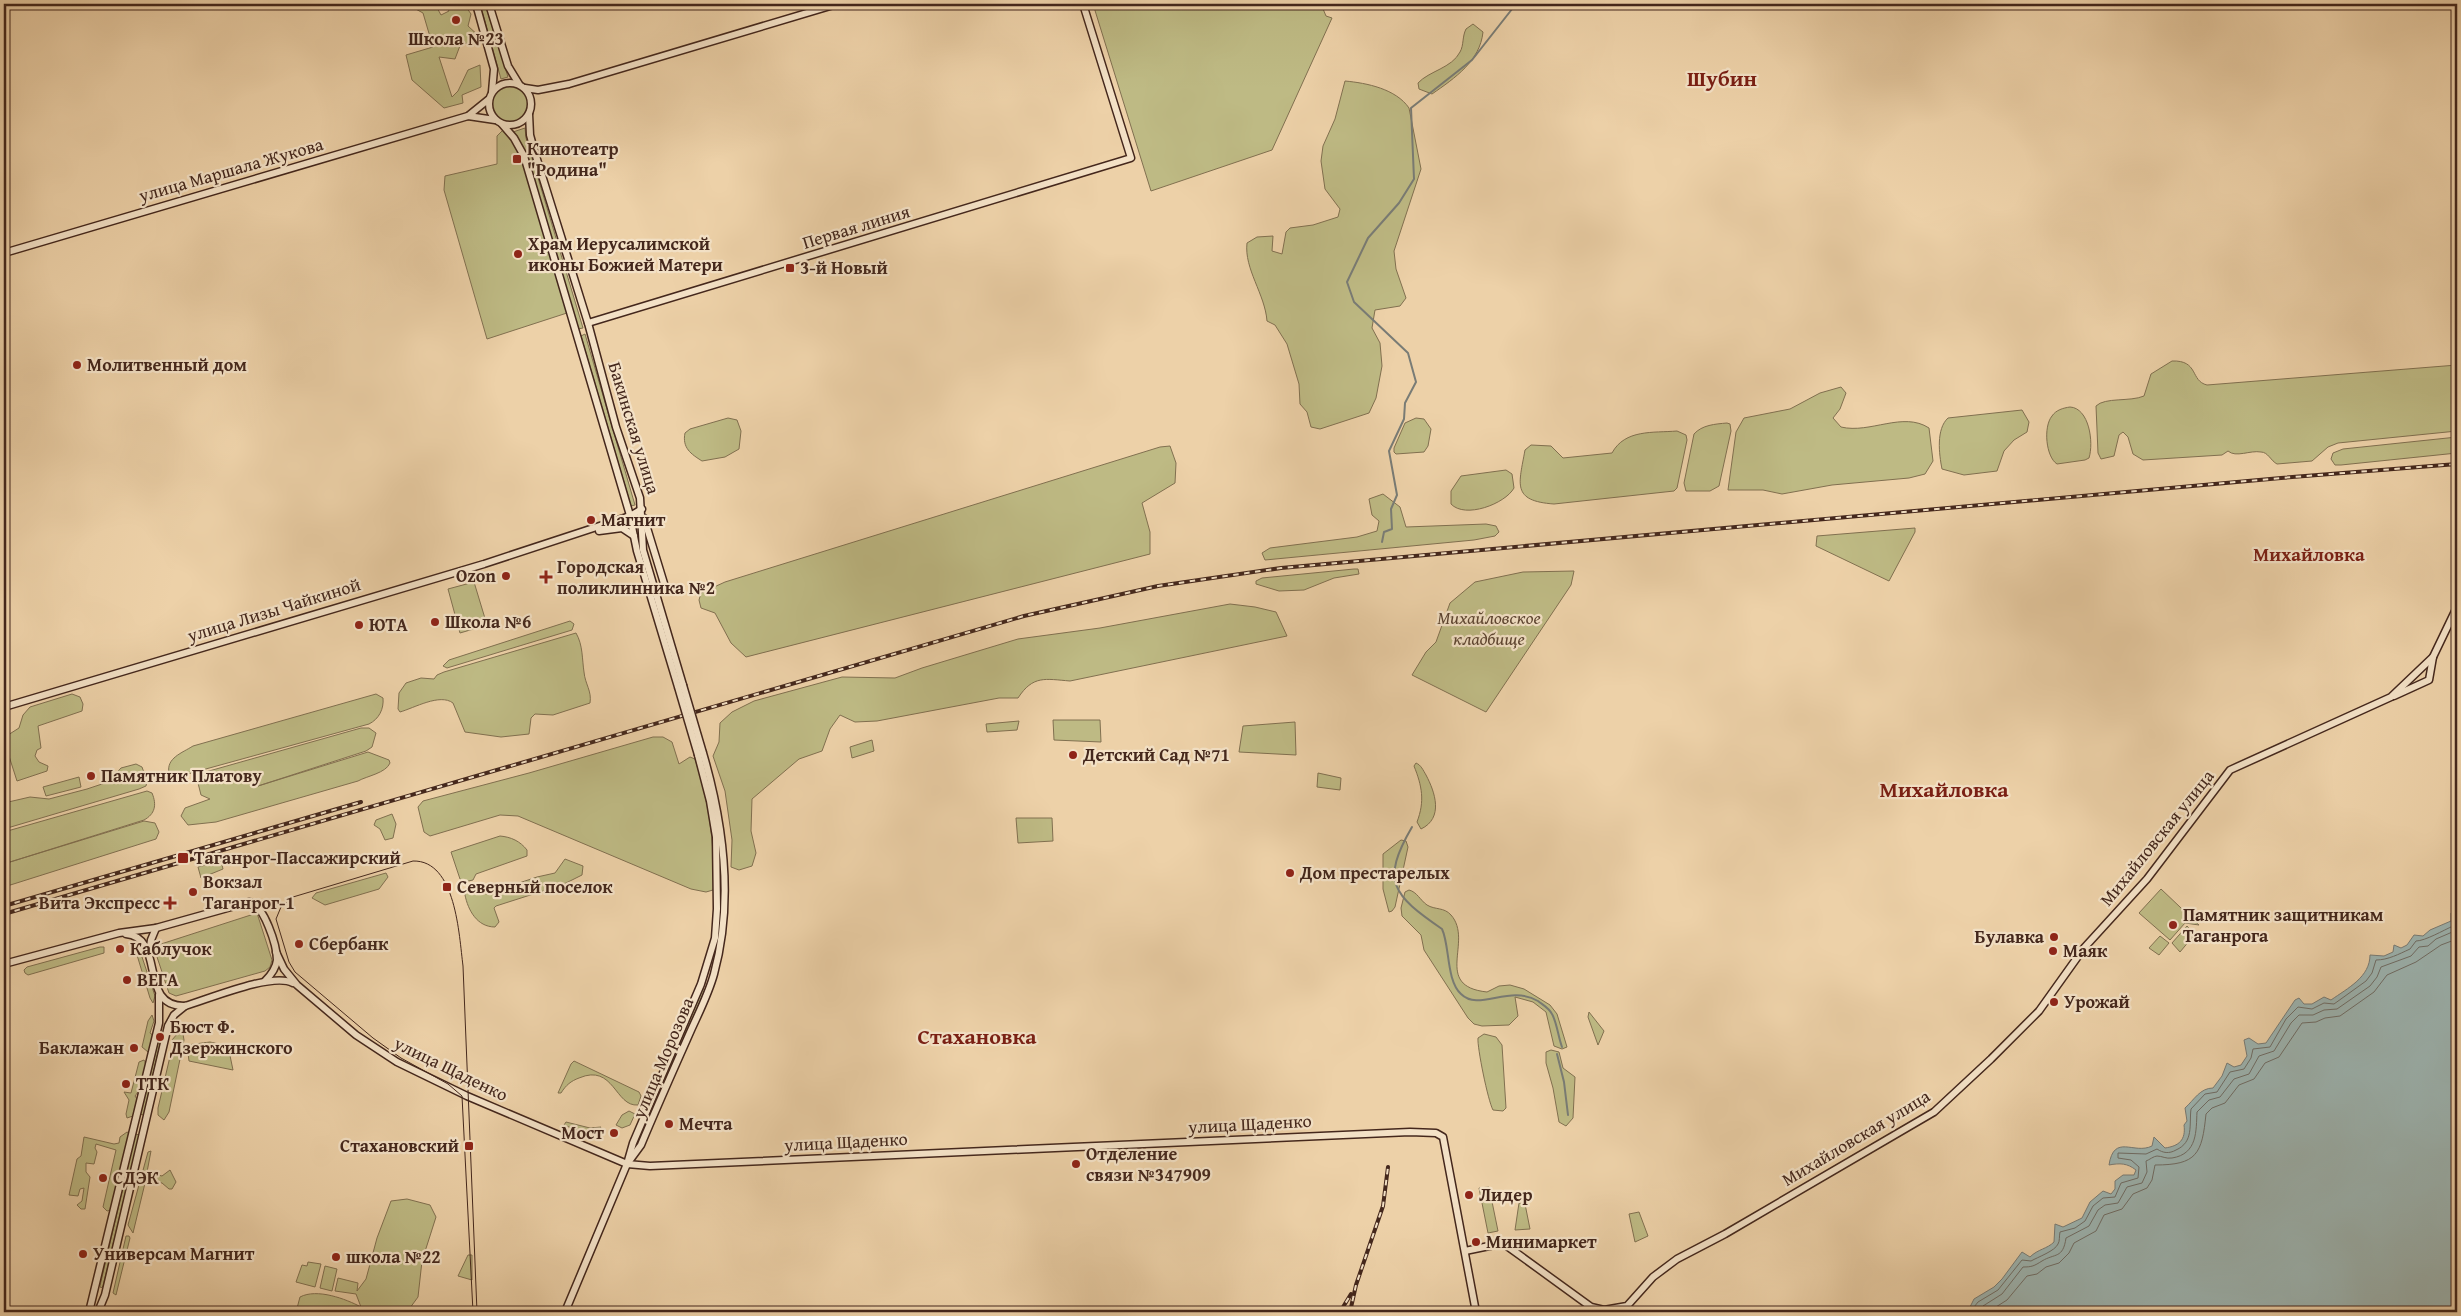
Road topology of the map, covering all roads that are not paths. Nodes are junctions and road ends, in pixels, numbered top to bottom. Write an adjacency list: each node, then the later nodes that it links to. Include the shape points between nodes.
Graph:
1 (476, 4): 7 (main road, via 494,70)
2 (489, 4): 5 (main road, via 508,66)
3 (837, 4): 6 (main road, via 569,84 538,90)
4 (1083, 4): 12 (main road, Первая линия, via 1132,158)
5 (518, 84): 6 (main road); 7 (main road, via 504,84)
6 (525, 88): 8 (main road, via 532,102)
7 (490, 96): 9 (main road, улица Маршала Жукова); 10 (main road, via 489,107)
8 (530, 114): 10 (main road, via 516,125); 12 (main road, Бакинская улица, via 532,144)
9 (468, 116): 10 (main road, улица Маршала Жукова); 11 (main road, улица Маршала Жукова)
10 (498, 122): 14 (main road, Бакинская улица, via 514,138 524,156)
11 (4, 253)
12 (588, 323): 13 (main road, Бакинская улица)
13 (642, 509): 14 (main road, улица Лизы Чайкиной); 17 (main road); 20 (main road, Бакинская улица, via 643,550)
14 (630, 516): 15 (main road, Бакинская улица); 16 (main road, улица Лизы Чайкиной)
15 (635, 537): 16 (main road, улица Лизы Чайкиной, via 617,527); 20 (main road, Бакинская улица)
16 (552, 542): 22 (main road, улица Лизы Чайкиной)
17 (666, 590)
18 (2457, 607): 19 (main road, Михайловская улица)
19 (2433, 657): 21 (main road, Михайловская улица); 21 (main road, Михайловская улица, via 2429,680)
20 (680, 686): 23 (main road, Бакинская улица, bridge)
21 (2391, 697): 36 (main road, Михайловская улица, via 2230,770 2147,880 2084,948 2039,1011 1949,1099 1919,1122 1677,1259 1653,1277 1627,1306 1604,1310 1591,1307 1503,1244)
22 (4, 707)
23 (700, 754): 30 (main road, Бакинская улица, via 714,821 717,864 715,938); 32 (main road, Бакинская улица, via 716,802 723,849 724,922)
24 (156, 928): 25 (main road); 26 (main road, via 255,902 262,911); 27 (main road)
25 (120, 933): 27 (main road, via 139,938); 28 (main road)
26 (276, 952): 29 (main road, via 276,966); 31 (main road, улица Щаденко)
27 (149, 956): 33 (main road)
28 (4, 964)
29 (265, 981): 31 (main road, улица Щаденко, via 280,979); 34 (main road)
30 (701, 984): 35 (main road, улица Морозова)
31 (296, 985): 35 (main road, улица Щаденко, via 356,1035 411,1071)
32 (709, 988): 35 (main road, улица Морозова, via 641,1145)
33 (159, 995): 34 (main road, via 172,1005); 37 (main road, via 159,1023)
34 (185, 1006): 38 (main road, via 174,1015 168,1026 105,1295)
35 (627, 1164): 36 (main road, улица Щаденко, via 650,1166 1436,1132 1443,1136); 39 (main road, улица Морозова)
36 (1465, 1251): 40 (main road)
37 (90, 1312)
38 (98, 1312)
39 (565, 1312)
40 (1476, 1312)

